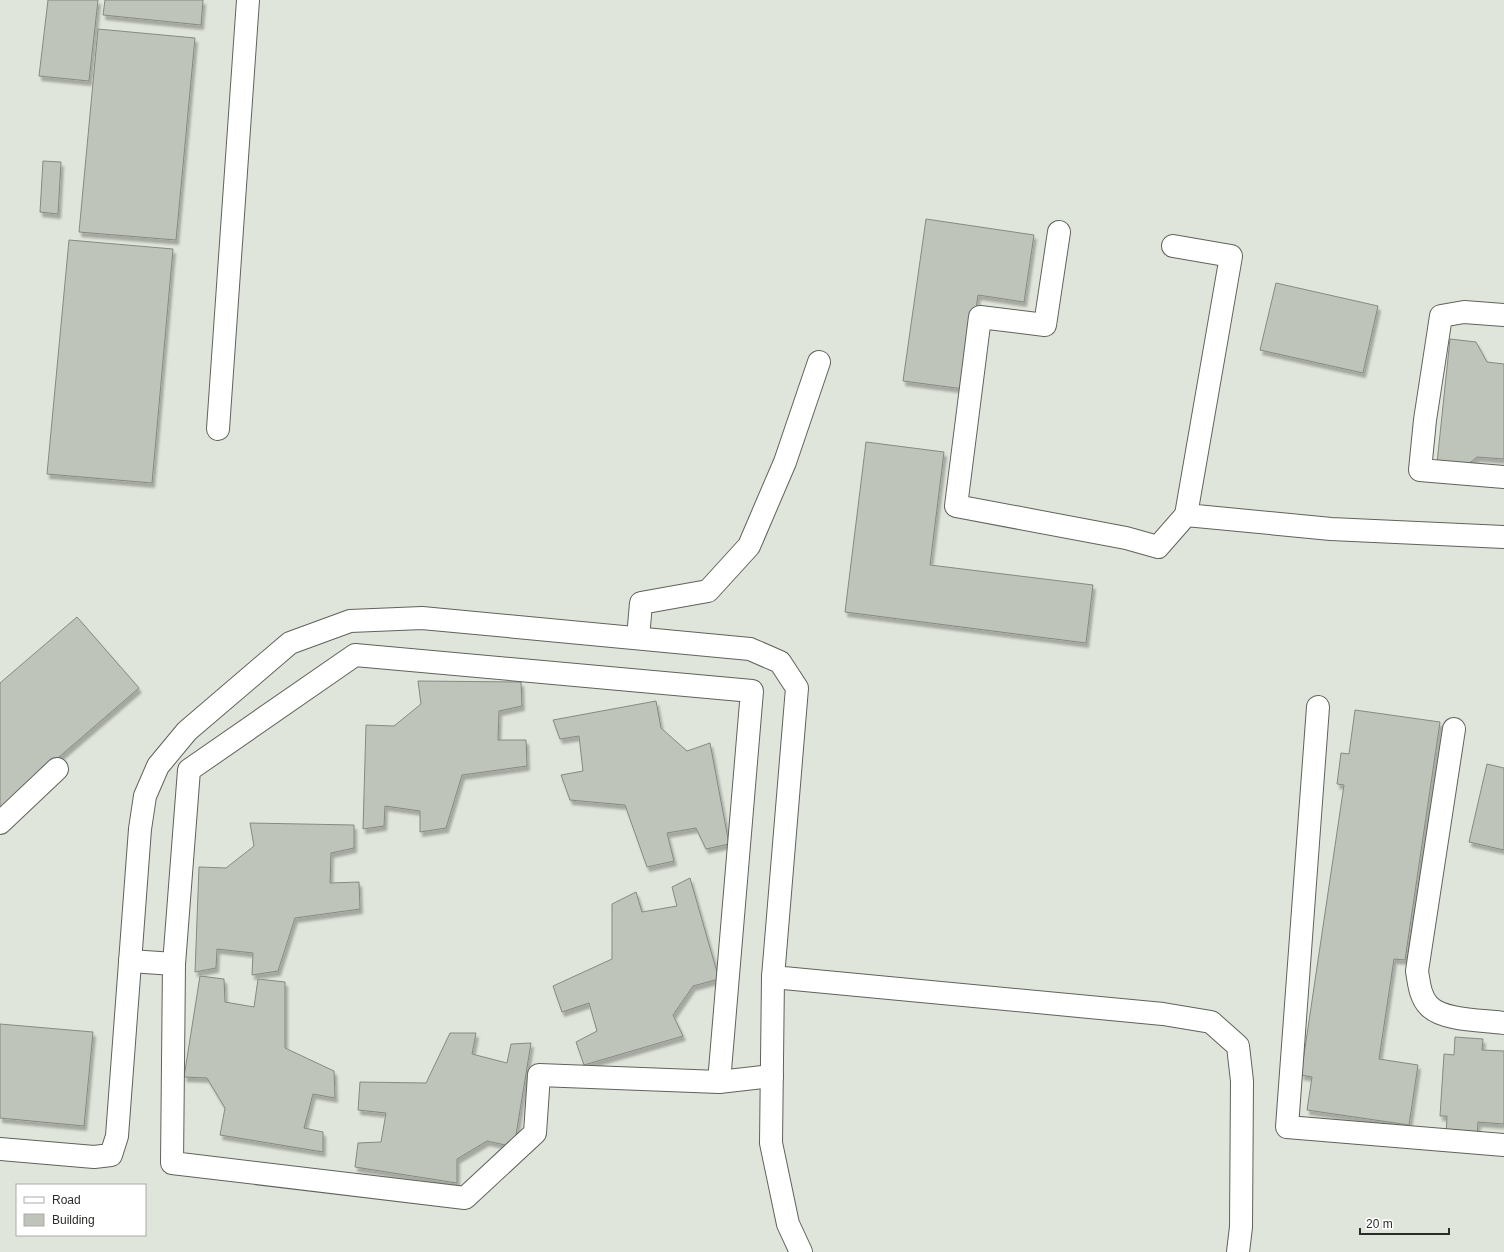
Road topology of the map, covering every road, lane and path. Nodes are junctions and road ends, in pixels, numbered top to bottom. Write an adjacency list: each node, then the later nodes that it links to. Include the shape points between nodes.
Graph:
1 (248, 0): 6 (street)
2 (1058, 232): 8 (street, via 1045,325 980,316 956,506 1126,538 1158,547)
3 (1173, 246): 8 (street, via 1231,256)
4 (1504, 315): 7 (street, via 1464,312 1441,316 1420,470)
5 (819, 362): 10 (street, via 785,462 749,546 708,591 641,603)
6 (218, 429)
7 (1504, 478)
8 (1186, 515): 9 (street, via 1331,529)
9 (1504, 537)
10 (638, 638): 15 (street, via 422,618 350,622 290,643 187,731 158,766 145,796 140,829); 17 (street, via 750,649 780,662 797,688)
11 (1318, 707): 21 (street, via 1287,1127)
12 (1454, 729): 18 (street, via 1418,978 1421,992 1429,1006 1447,1016)
13 (57, 769): 14 (street)
14 (0, 823)
15 (130, 961): 16 (street); 22 (street, via 117,1136 111,1156 94,1157)
16 (174, 964): 20 (street, via 172,1163 465,1198 535,1133 539,1075); 20 (street, via 189,770 354,655 752,691)
17 (774, 976): 19 (street); 24 (street, via 1163,1014 1211,1022 1238,1046 1242,1081 1241,1227)
18 (1504, 1023)
19 (772, 1076): 20 (street); 23 (street, via 771,1143 788,1224)
20 (719, 1082)
21 (1504, 1145)
22 (0, 1149)
23 (801, 1252)
24 (1238, 1252)

